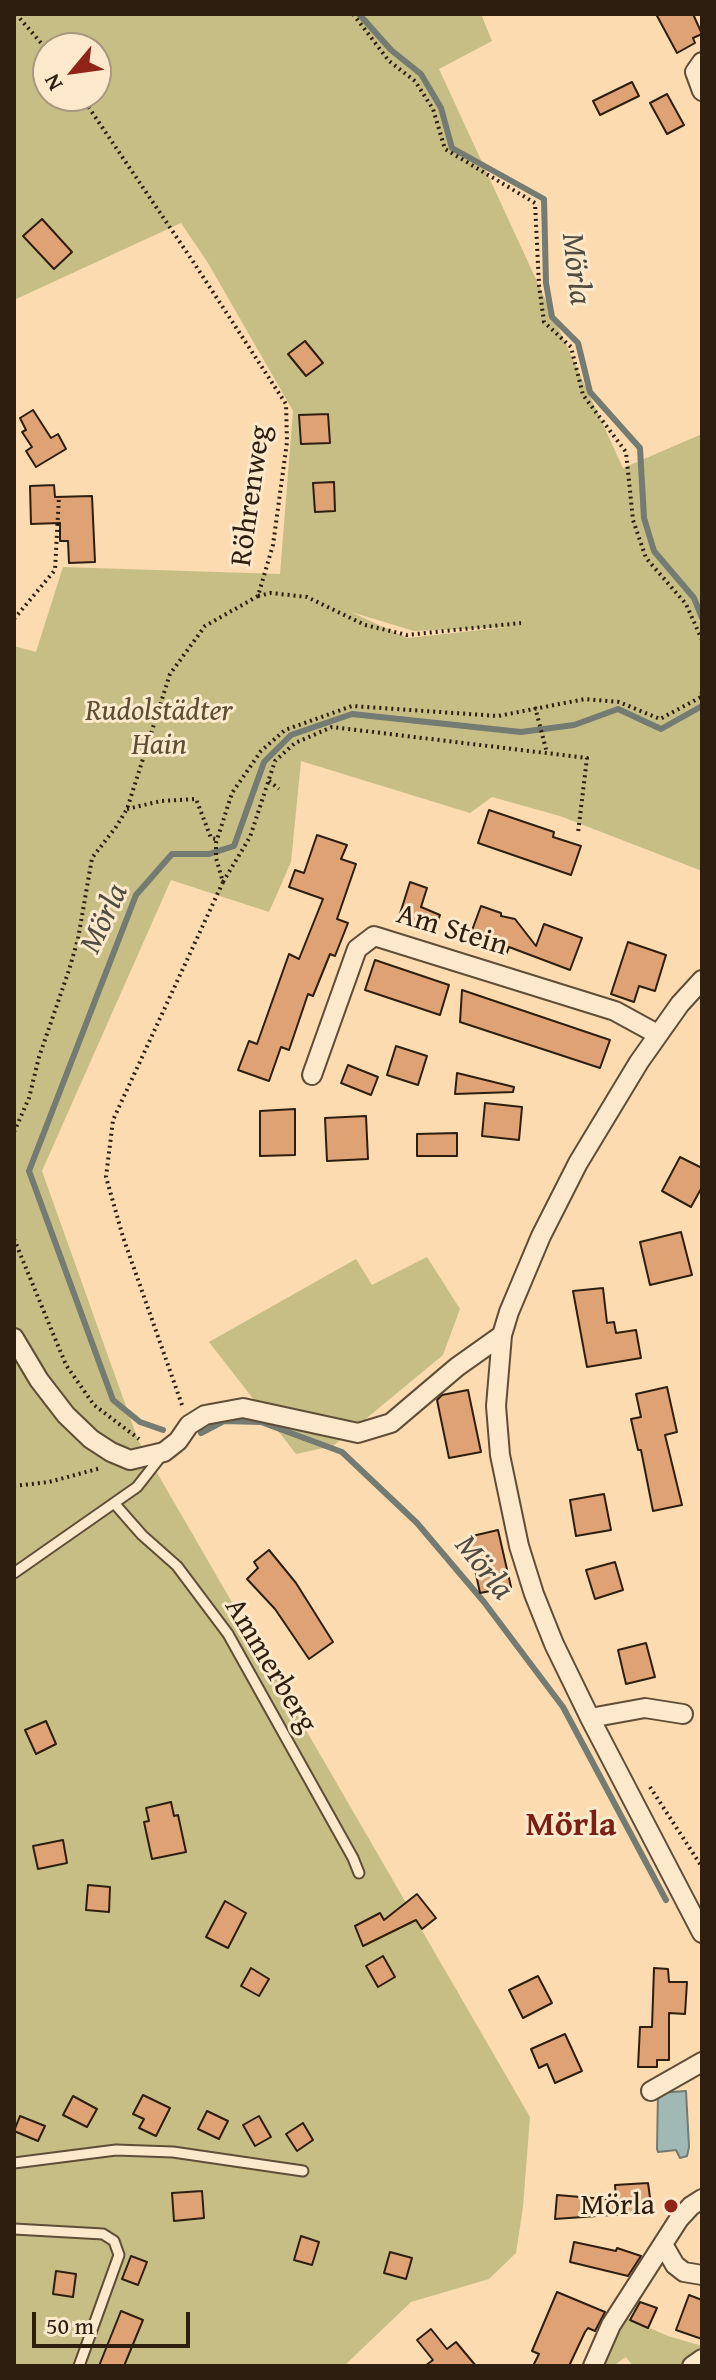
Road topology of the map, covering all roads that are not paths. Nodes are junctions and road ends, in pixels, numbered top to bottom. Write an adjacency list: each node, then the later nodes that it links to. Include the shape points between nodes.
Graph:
1 (702, 62): 2 (street, via 695,72)
2 (702, 91)
3 (702, 980): 4 (street)
4 (657, 1034): 5 (street, Am Stein, via 615,1011 374,936 357,949); 6 (street, via 562,1193)
5 (312, 1075)
6 (502, 1335): 8 (street, via 391,1423 358,1433 243,1408 205,1415); 12 (street, via 497,1418 519,1546 554,1644)
7 (14, 1338): 8 (street, via 39,1380 91,1439 130,1460)
8 (164, 1452): 9 (lane, via 137,1487)
9 (114, 1503): 10 (lane); 13 (lane, Ammerberg, via 177,1566 228,1634)
10 (14, 1573)
11 (683, 1714): 12 (street, via 645,1708)
12 (590, 1718): 14 (street)
13 (359, 1873)
14 (702, 1933)
15 (702, 2062): 16 (street)
16 (651, 2091)
17 (14, 2163): 18 (lane, via 116,2150 159,2151)
18 (303, 2171)
19 (702, 2199): 21 (street, via 679,2219)
20 (14, 2229): 24 (lane, via 103,2234 114,2241 119,2255)
21 (664, 2246): 22 (street, via 684,2272); 25 (street, via 611,2325)
22 (702, 2275)
23 (702, 2359): 26 (street)
24 (79, 2366)
25 (593, 2366)
26 (692, 2366)

